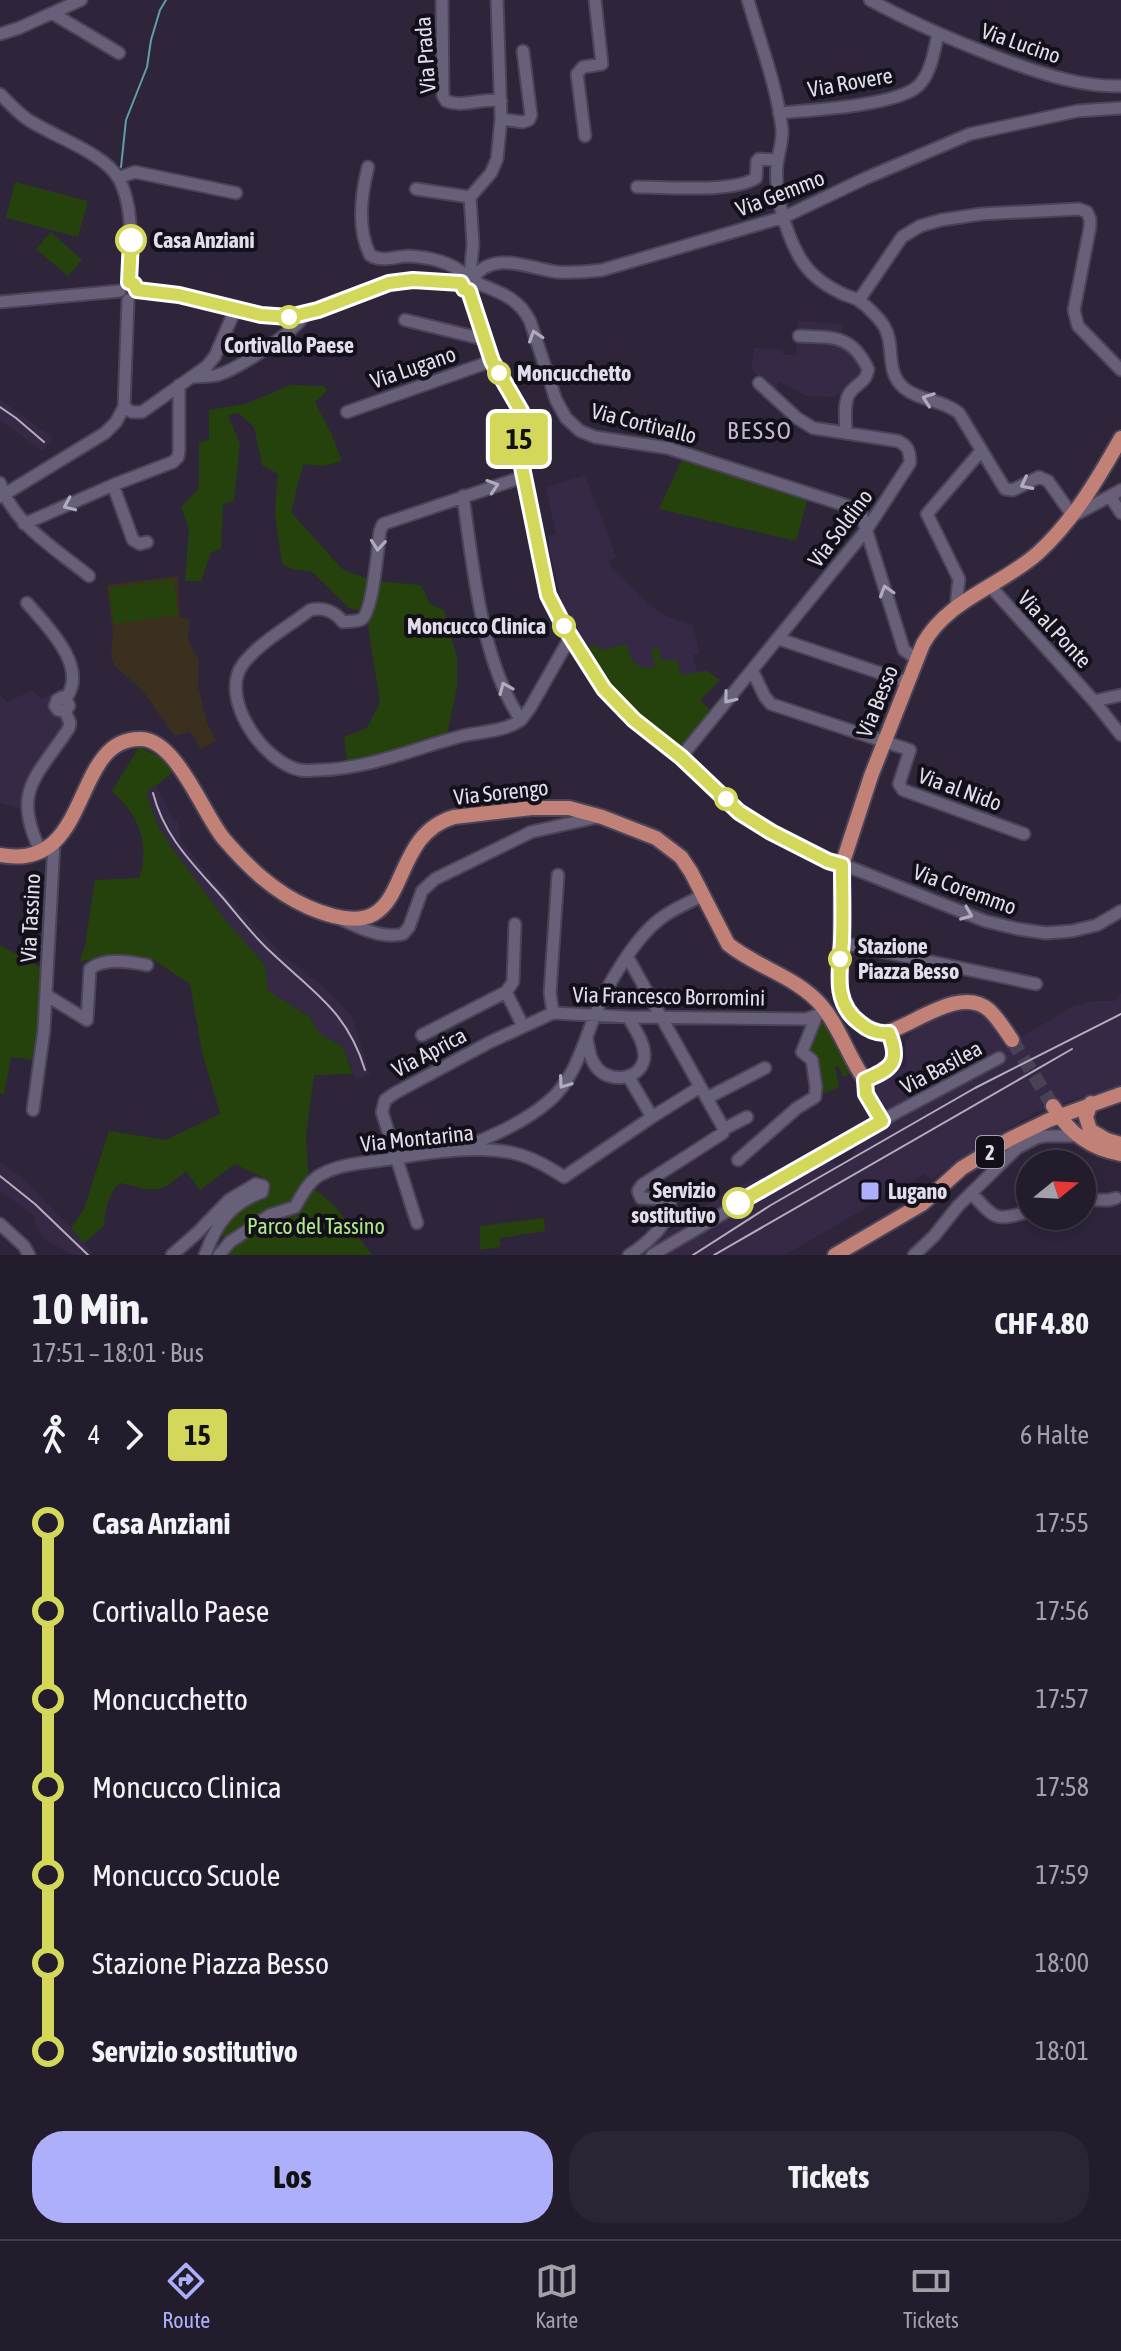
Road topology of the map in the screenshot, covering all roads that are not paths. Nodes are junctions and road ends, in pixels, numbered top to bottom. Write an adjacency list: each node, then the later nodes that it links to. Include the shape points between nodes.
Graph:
1 (81, 0): 7 (street)
2 (442, 0): 15 (street, Via Prada, via 443,96 459,104)
3 (497, 0): 15 (street)
4 (595, 0): 20 (street, via 602,64 583,67 577,74)
5 (748, 0): 18 (street)
6 (870, 0): 9 (street, Via Lucino)
7 (52, 13): 8 (street); 11 (street)
8 (0, 34)
9 (938, 34): 13 (street, Via Lucino, via 1033,70); 18 (street, Via Rovere, via 924,78 909,92)
10 (523, 51): 19 (street, via 531,115 523,122)
11 (119, 53)
12 (1121, 86): 13 (street, Via Lucino)
13 (1103, 87): 17 (street)
14 (0, 94): 23 (street, via 28,120 97,157)
15 (501, 101): 19 (street)
16 (1121, 108): 17 (street, Via Gemmo)
17 (1097, 109): 28 (street, Via Gemmo, via 970,134)
18 (779, 113): 21 (street)
19 (501, 119): 27 (street, via 497,159)
20 (585, 136)
21 (778, 160): 24 (street, via 759,159 756,178 745,183); 28 (street, via 776,181)
22 (368, 167): 29 (street, via 361,203 370,255 377,260 425,258 457,269)
23 (118, 178): 26 (street, via 135,172); 30 (street, via 130,224)
24 (637, 187)
25 (416, 189): 27 (street)
26 (236, 193)
27 (470, 197): 29 (street, Via Lugano)
28 (784, 217): 29 (street, Via Gemmo, via 602,270 554,272 501,263 481,268); 32 (street, via 807,269 823,284)
29 (469, 281): 35 (street, Via Cortivallo, via 389,283); 38 (street, Via Lugano); 57 (street, Via Cortivallo, one-way to 29, via 860,510 851,506 668,448 580,431 556,400 525,311 501,291)
30 (133, 286): 31 (street, via 134,297); 34 (street, Via Cortivallo)
31 (124, 296): 33 (street); 44 (street)
32 (859, 300): 40 (street, via 902,237 920,226 981,214 1079,209 1087,212 1090,227 1074,310 1078,326); 48 (street, one-way to 32, via 959,413 902,387 891,366 884,327)
33 (0, 302)
34 (235, 310): 35 (street, Via Cortivallo, via 276,317); 41 (street, via 215,356)
35 (305, 314): 41 (street, via 234,366 217,375)
36 (405, 320): 38 (street)
37 (799, 336): 46 (street, via 845,341 868,369 863,383 849,395)
38 (483, 339): 39 (street, Via Lugano)
39 (492, 361): 45 (street, Via Lugano); 49 (street, Via Lugano, via 521,411)
40 (1121, 370)
41 (192, 377): 43 (street)
42 (759, 383): 46 (street, Via Soldino, via 813,428)
43 (179, 385): 44 (street, via 142,412); 50 (street, via 178,457)
44 (124, 407): 51 (street, via 105,433)
45 (347, 412)
46 (846, 433): 57 (street, Via Soldino, via 898,441 910,454 906,471)
47 (1121, 438): 55 (main road, Via Besso)
48 (981, 451): 55 (street, one-way to 48, via 1048,481 1039,477 1005,489); 62 (street, via 927,514 959,579)
49 (523, 477): 53 (street, one-way to 49); 63 (street, Via Lugano, via 548,595)
50 (113, 485): 56 (street, one-way to 56); 58 (street, via 133,540)
51 (1, 491): 56 (street)
52 (1115, 493): 54 (street); 55 (street)
53 (463, 496): 70 (street, one-way to 53, via 488,643); 70 (street, one-way to 70, via 383,524 360,621 343,622 329,610 310,610 242,666 236,682 238,699 259,742 299,770 370,763 466,735 508,729)
54 (1121, 513)
55 (1073, 516): 60 (main road, Via Besso, via 1036,554)
56 (24, 524): 59 (street)
57 (867, 529): 64 (street, Via Soldino); 65 (street, Via Cortivallo, one-way to 57, via 904,650)
58 (147, 542)
59 (89, 576)
60 (990, 586): 62 (main road, Via Besso); 69 (street, Via al Ponte)
61 (27, 603): 77 (street, via 71,661 69,728 26,802)
62 (956, 606): 65 (main road, Via Besso, via 929,632)
63 (571, 636): 70 (street); 73 (street, Via Lugano, via 604,689)
64 (779, 639): 66 (street, Via Soldino); 67 (street)
65 (917, 659): 67 (main road, Via Besso)
66 (752, 670): 72 (street, via 771,704); 73 (street, Via Soldino, one-way to 73)
67 (907, 682): 72 (main road, Via Besso)
68 (1121, 695): 69 (street)
69 (1094, 701): 71 (street, Via al Ponte)
70 (521, 720)
71 (1121, 735)
72 (884, 742): 75 (street, Via al Nido, via 910,750 901,789); 79 (main road, Via Besso)
73 (681, 757): 79 (street, Via Coremmo, via 760,826)
74 (602, 817): 81 (main road, Via Sorengo, via 666,845 681,857); 83 (street, via 531,832 435,879 422,891 403,934 359,928); 83 (main road, Via Sorengo, via 569,808 532,808 442,820 410,852 383,908 364,918)
75 (1024, 834)
76 (54, 843): 77 (main road); 83 (main road, via 68,827 102,760 124,742 143,739 162,747 224,840 269,884 288,898); 90 (street, Via Tassino)
77 (41, 852): 78 (main road, via 21,858)
78 (0, 855)
79 (842, 865): 82 (street, Via Coremmo, one-way to 82, via 1018,929 1072,931); 85 (main road, Via Besso)
80 (558, 875): 91 (street, Via Francesco Borromini)
81 (703, 895): 86 (street, via 657,920); 93 (main road, Via Sorengo, via 728,944 801,988)
82 (1121, 911)
83 (341, 919)
84 (515, 924): 89 (street, via 513,982)
85 (842, 943): 88 (street); 97 (main road, Via Besso, via 839,977 844,1004 865,1027)
86 (627, 956): 92 (street); 95 (street)
87 (147, 965): 90 (street, Via Tassino, via 118,961 90,969 87,1020)
88 (1036, 984)
89 (506, 992): 96 (street); 98 (street, Via Aprica)
90 (46, 995): 109 (street, Via Tassino)
91 (553, 1013): 92 (street, Via Francesco Borromini); 96 (street, Via Aprica)
92 (595, 1014): 94 (street, Via Francesco Borromini); 99 (street)
93 (821, 1014): 95 (street, Via Francesco Borromini, via 806,1019); 104 (main road, Via Sorengo); 120 (street, via 802,1052 812,1060 815,1097)
94 (628, 1017): 95 (street, Via Francesco Borromini); 103 (street, via 644,1058)
95 (661, 1018): 105 (street)
96 (523, 1026): 119 (street, Via Aprica, via 385,1100 382,1112)
97 (889, 1033): 100 (main road, via 969,1001 989,1010); 104 (main road, via 892,1063)
98 (422, 1035)
99 (587, 1038): 103 (street, via 597,1068 615,1078); 117 (street, one-way to 117, via 569,1077 550,1101)
100 (1012, 1040)
101 (999, 1058): 113 (street, Via Basilea)
102 (765, 1068): 107 (street)
103 (628, 1076): 111 (street)
104 (865, 1080): 113 (street, via 866,1094)
105 (700, 1087): 107 (street); 111 (street)
106 (1121, 1094): 108 (main road, 2)
107 (707, 1098): 114 (street)
108 (1091, 1103): 110 (main road, 2); 116 (main road, via 1086,1117 1090,1130)
109 (33, 1110)
110 (1056, 1111): 115 (main road); 134 (main road, 2, via 962,1168 922,1204)
111 (652, 1117): 117 (street, Via Montarina, via 564,1177 512,1153)
112 (747, 1117): 114 (street)
113 (882, 1121): 133 (street, Via Basilea)
114 (724, 1129): 132 (street, via 638,1191 641,1198 665,1199 671,1209 651,1237)
115 (1077, 1136): 118 (main road, via 1102,1151); 121 (street, via 1026,1142)
116 (1121, 1144)
117 (461, 1149): 119 (street, Via Montarina)
118 (1121, 1154)
119 (395, 1158): 125 (street, Via Aprica); 131 (street, Via Montarina, via 319,1175 295,1207 270,1215)
120 (738, 1160)
121 (971, 1193): 124 (street, via 992,1215 1001,1219); 127 (street)
122 (1116, 1198): 123 (street)
123 (1096, 1200)
124 (1016, 1215)
125 (417, 1223)
126 (0, 1224): 128 (street)
127 (920, 1253)
128 (29, 1255)
129 (172, 1255): 130 (street, via 229,1200 256,1184 263,1186 262,1192 228,1212)
130 (205, 1255)
131 (219, 1255)
132 (629, 1255)
133 (652, 1255)
134 (835, 1255)

